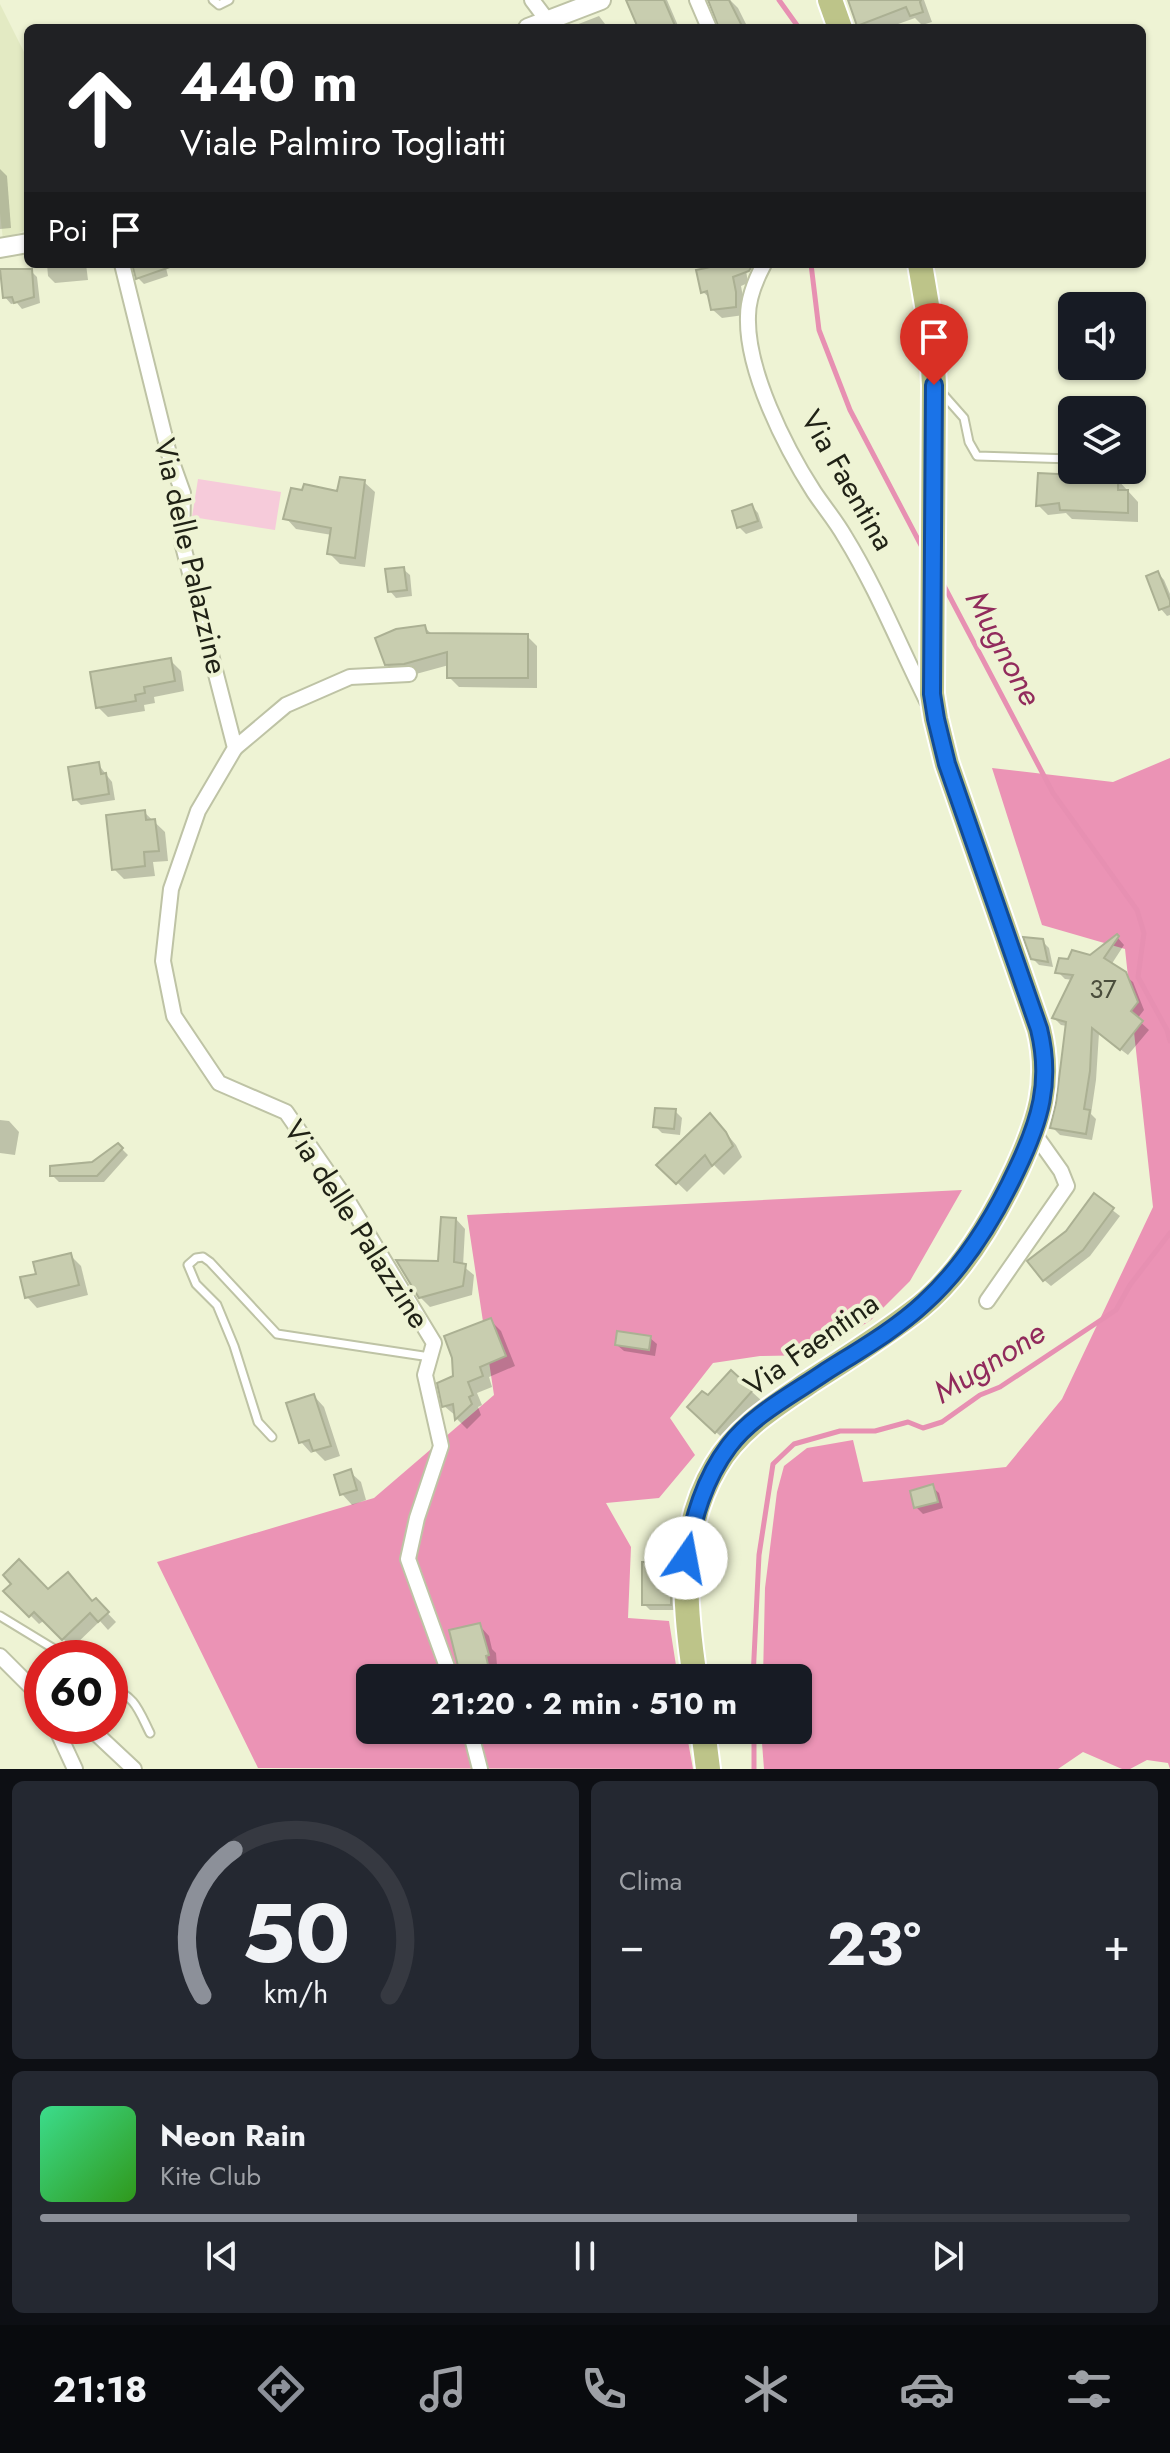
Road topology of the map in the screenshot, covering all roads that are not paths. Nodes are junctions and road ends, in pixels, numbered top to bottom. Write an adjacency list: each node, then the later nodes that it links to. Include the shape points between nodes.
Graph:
1 (213, 0): 2 (lane, via 219,5)
2 (229, 0)
3 (532, 0): 7 (street)
4 (601, 0): 7 (street)
5 (697, 0): 9 (street)
6 (830, 0): 10 (main road)
7 (547, 20): 8 (street)
8 (538, 24)
9 (707, 24)
10 (839, 24)
11 (24, 244): 12 (street)
12 (0, 248)
13 (123, 268): 20 (street, Via delle Palazzine, via 183,493 182,542)
14 (762, 268): 19 (street, Via Faentina, via 748,316 751,349 777,425 845,536)
15 (921, 268): 16 (main road, Via Faentina)
16 (934, 385): 17 (lane, via 964,418 977,456); 19 (main road, Via Faentina)
17 (1058, 459)
18 (409, 674): 20 (street, via 350,677 286,705)
19 (936, 719): 21 (main road, Via Faentina, via 1039,1029 1045,1073)
20 (235, 748): 23 (street, Via delle Palazzine, via 198,811 171,889 163,961 174,1016 219,1083 286,1112 418,1313 434,1343)
21 (1034, 1133): 22 (street, via 1067,1186); 29 (main road, Via Faentina, via 1008,1189 948,1279 892,1328 757,1419 714,1468 686,1558)
22 (987, 1301)
23 (430, 1357): 24 (lane, via 277,1334 210,1262 196,1258 188,1265 191,1274 217,1305 258,1422); 28 (street, Via delle Palazzine, via 425,1375 441,1446 408,1559)
24 (272, 1437)
25 (0, 1616): 26 (lane)
26 (39, 1640)
27 (0, 1656): 30 (street)
28 (446, 1664)
29 (693, 1664)
30 (24, 1681)
31 (128, 1696): 32 (lane)
32 (150, 1733)
33 (63, 1744): 37 (street)
34 (107, 1744): 38 (street)
35 (474, 1744): 39 (street)
36 (705, 1744): 40 (main road)
37 (75, 1769)
38 (134, 1769)
39 (480, 1769)
40 (708, 1769)

